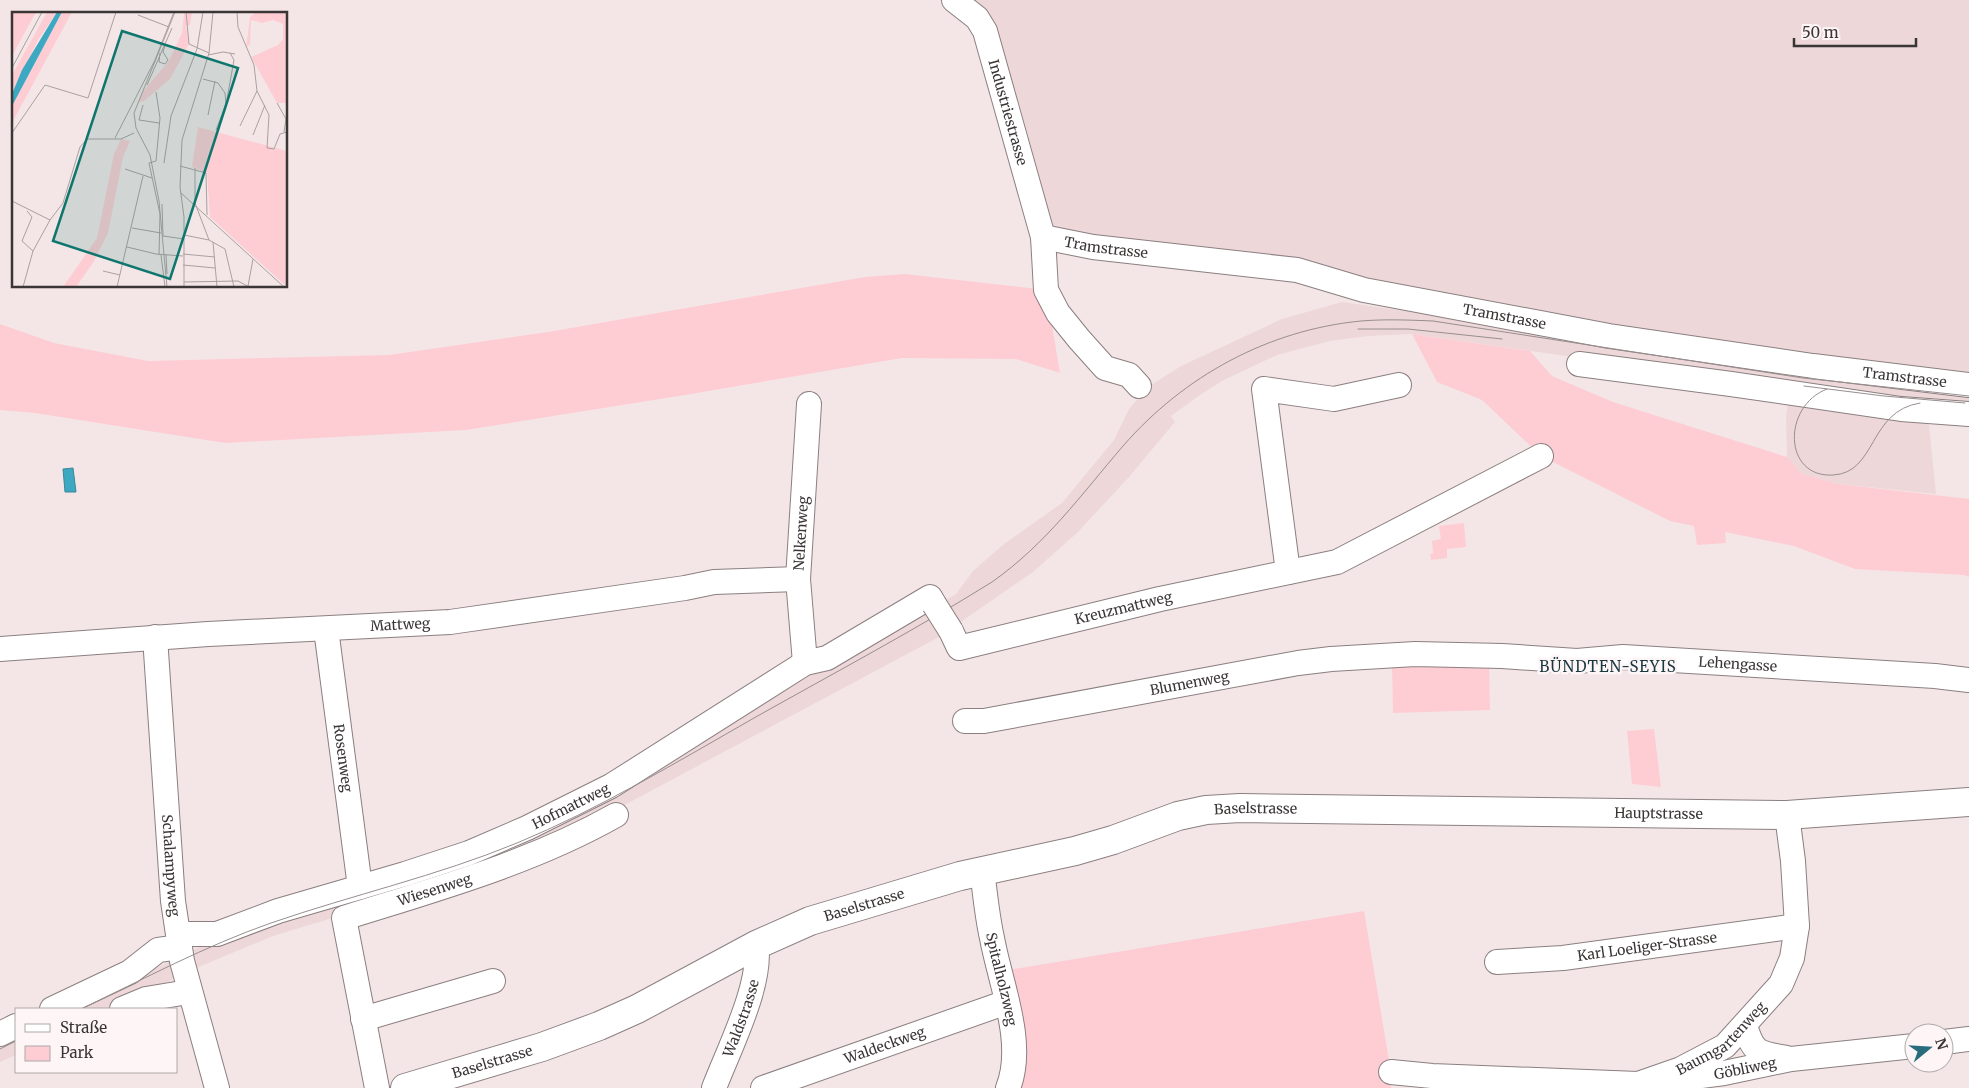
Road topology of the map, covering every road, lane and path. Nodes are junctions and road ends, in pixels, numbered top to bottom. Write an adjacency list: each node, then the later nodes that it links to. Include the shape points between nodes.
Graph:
1 (954, 0): 2 (street, Industriestrasse, via 977,18 985,31)
2 (1043, 237): 5 (street, Tramstrasse, via 1093,247 1296,270 1364,290 1609,336); 6 (street, Industriestrasse, via 1046,290 1058,313 1105,368 1129,375)
3 (1579, 364): 8 (street, via 1900,409)
4 (1399, 385): 10 (street, via 1334,399 1264,389)
5 (1969, 385)
6 (1139, 386)
7 (808, 404): 11 (street, Nelkenweg)
8 (1969, 414)
9 (1541, 456): 10 (street, Kreuzmattweg, via 1336,562)
10 (1288, 572): 12 (street, Kreuzmattweg, bridge, via 955,639)
11 (798, 579): 13 (street, Mattweg, via 714,582 450,622); 17 (street, Nelkenweg)
12 (932, 600): 17 (street, Hofmattweg, via 826,658)
13 (326, 629): 14 (street, Mattweg); 25 (street, Rosenweg)
14 (155, 637): 15 (street, Mattweg); 27 (street, Schalampyweg, via 172,901)
15 (0, 649)
16 (1415, 654): 18 (street, Lehengasse, via 1577,660 1623,657); 19 (street, Blumenweg, via 1298,663 984,721)
17 (805, 663): 25 (street, Hofmattweg, via 625,777 576,804 470,853)
18 (1969, 680)
19 (965, 720)
20 (1969, 802): 23 (main road, Hauptstrasse)
21 (1346, 810): 23 (main road, Hauptstrasse); 24 (main road, Baselstrasse, via 1206,810 1178,816 1075,851)
22 (616, 815): 35 (street, Wiesenweg, via 523,860 344,918)
23 (1787, 815): 26 (street, Baumgartenweg)
24 (982, 870): 28 (main road, Baselstrasse, via 810,921); 32 (street, Spitalholzweg, via 989,922)
25 (360, 887): 27 (street, Hofmattweg, via 278,911 217,934)
26 (1797, 926): 29 (street, Karl Loeliger-Strasse, via 1563,958); 36 (street, Baumgartenweg, via 1792,958 1781,984)
27 (179, 940): 31 (street, Schalampyweg); 33 (street, Hofmattweg, via 158,950 130,972)
28 (756, 945): 45 (main road, Baselstrasse, via 600,1026); 48 (street, Waldstrasse, via 756,977)
29 (1497, 962)
30 (493, 980): 35 (street)
31 (189, 990): 34 (street, via 146,999); 46 (street, Schalampyweg)
32 (1007, 1002): 49 (street, Waldeckweg); 50 (street, Spitalholzweg, via 1014,1046)
33 (54, 1008)
34 (124, 1008)
35 (363, 1019): 47 (street, Wiesenweg)
36 (1745, 1025): 42 (street, Göbliweg, via 1750,1043 1762,1054); 44 (street, Baumgartenweg, via 1725,1046 1681,1068)
37 (15, 1026): 38 (street)
38 (0, 1034)
39 (1969, 1039): 40 (street)
40 (1954, 1041)
41 (1904, 1047): 42 (street, Göbliweg)
42 (1791, 1059): 44 (street, Göbliweg, via 1724,1073)
43 (1391, 1072): 44 (street, Baumgartenweg)
44 (1638, 1084)
45 (411, 1087)
46 (217, 1088)
47 (377, 1088)
48 (714, 1088)
49 (763, 1088)
50 (1008, 1088)

